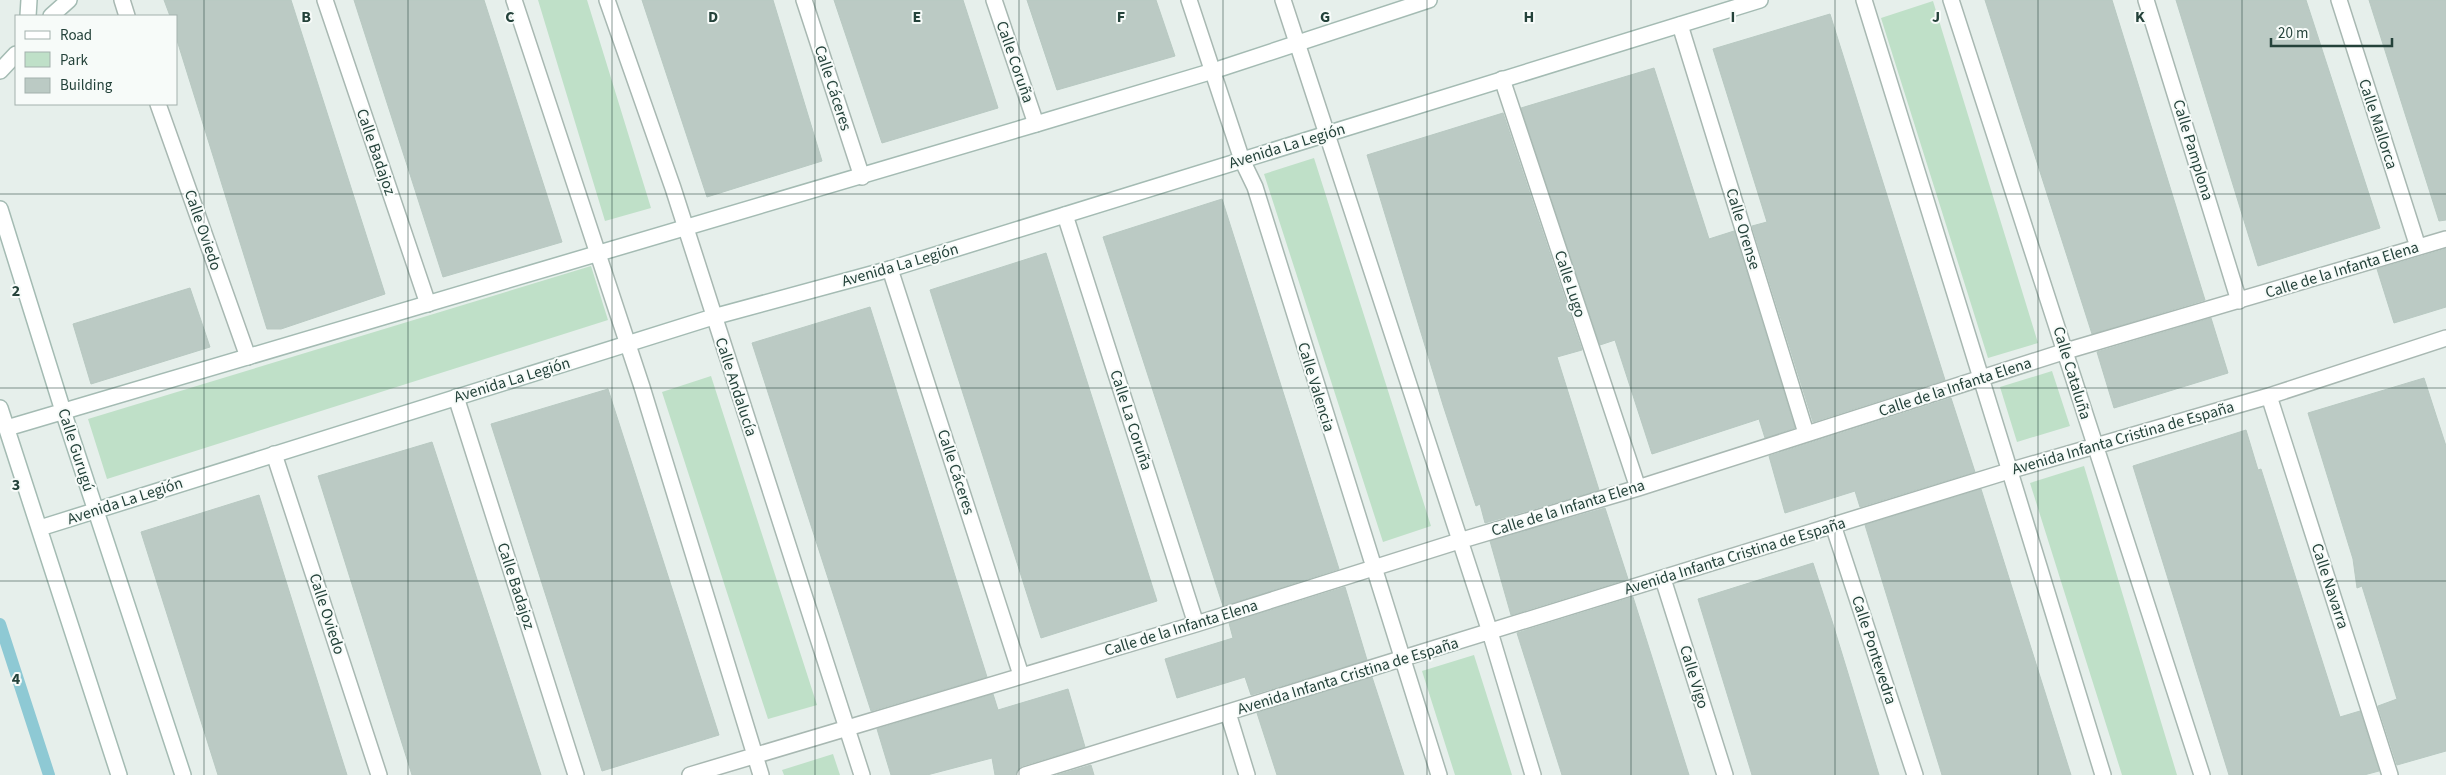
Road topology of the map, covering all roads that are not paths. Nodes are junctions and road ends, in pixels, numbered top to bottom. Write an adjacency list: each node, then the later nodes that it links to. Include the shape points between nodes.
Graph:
1 (29, 0): 17 (street)
2 (69, 0): 18 (street)
3 (122, 0): 19 (street)
4 (325, 0): 39 (street, Calle Badajoz)
5 (514, 0): 36 (street)
6 (606, 0): 33 (street, Calle Andalucía)
7 (804, 0): 30 (street, Calle Cáceres)
8 (994, 0): 27 (street, Calle Coruña)
9 (1189, 0): 24 (street, Calle Valencia)
10 (1283, 0): 21 (street)
11 (1429, 0): 21 (street)
12 (1760, 0): 20 (street, Avenida La Legión)
13 (1864, 0): 45 (street)
14 (1951, 0): 43 (street, Calle Cataluña)
15 (2146, 0): 38 (street, Calle Pamplona)
16 (2339, 0): 35 (street, Calle Mallorca)
17 (28, 15)
18 (51, 15)
19 (127, 15)
20 (1680, 25): 25 (street, Avenida La Legión); 51 (street, Calle Orense)
21 (1297, 44): 24 (street); 28 (street)
22 (15, 55): 23 (street)
23 (0, 71)
24 (1213, 71): 27 (street); 29 (street, Calle Valencia)
25 (1502, 79): 28 (street, Avenida La Legión); 55 (street, Calle Lugo)
26 (158, 105): 44 (street, Calle Oviedo)
27 (1036, 124): 30 (street)
28 (1326, 134): 29 (street, Avenida La Legión); 59 (street)
29 (1242, 160): 32 (street, Avenida La Legión); 60 (street, Calle Valencia, via 1255,187)
30 (862, 176): 33 (street)
31 (0, 209): 49 (street, Calle Gurugú)
32 (1065, 215): 37 (street, Avenida La Legión); 62 (street, Calle La Coruña)
33 (685, 229): 36 (street); 40 (street, Calle Andalucía)
34 (2446, 239): 35 (street, Calle de la Infanta Elena)
35 (2418, 247): 38 (street, Calle de la Infanta Elena)
36 (599, 254): 39 (street); 42 (street)
37 (890, 269): 40 (street, Avenida La Legión); 65 (street, Calle Cáceres)
38 (2239, 301): 43 (street, Calle de la Infanta Elena)
39 (428, 304): 44 (street)
40 (713, 317): 42 (street, Avenida La Legión); 67 (street, Calle Andalucía)
41 (2445, 339): 46 (street, Avenida Infanta Cristina de España)
42 (627, 345): 47 (street, Avenida La Legión); 68 (street)
43 (2066, 351): 45 (street, Calle de la Infanta Elena); 52 (street, Calle Cataluña)
44 (248, 357): 49 (street)
45 (1980, 380): 51 (street, Calle de la Infanta Elena); 54 (street)
46 (2269, 396): 52 (street, Avenida Infanta Cristina de España); 85 (street, Calle Navarra)
47 (456, 397): 53 (street, Avenida La Legión); 73 (street, Calle Badajoz)
48 (0, 408): 50 (street)
49 (63, 411): 50 (street); 56 (street, Calle Gurugú)
50 (7, 428): 58 (street)
51 (1806, 433): 55 (street, Calle de la Infanta Elena)
52 (2094, 446): 54 (street, Avenida Infanta Cristina de España); 84 (street, Calle Cataluña)
53 (274, 454): 56 (street, Avenida La Legión); 72 (street, Calle Oviedo)
54 (2012, 470): 57 (street, Avenida Infanta Cristina de España); 83 (street)
55 (1638, 488): 59 (street, Calle de la Infanta Elena)
56 (96, 511): 58 (street, Avenida La Legión); 71 (street, Calle Gurugú)
57 (1833, 526): 61 (street, Avenida Infanta Cristina de España); 82 (street, Calle Pontevedra)
58 (40, 528): 70 (street)
59 (1459, 541): 60 (street, Calle de la Infanta Elena); 63 (street)
60 (1373, 568): 62 (street, Calle de la Infanta Elena); 64 (street, Calle Valencia)
61 (1663, 579): 63 (street, Avenida Infanta Cristina de España); 81 (street, Calle Vigo)
62 (1196, 624): 65 (street, Calle de la Infanta Elena)
63 (1490, 632): 64 (street, Avenida Infanta Cristina de España); 80 (street)
64 (1402, 660): 66 (street, Avenida Infanta Cristina de España); 79 (street, Calle Valencia)
65 (1021, 675): 67 (street, Calle de la Infanta Elena)
66 (1228, 713): 69 (street, Avenida Infanta Cristina de España); 78 (street)
67 (849, 729): 68 (street, Calle de la Infanta Elena); 76 (street, Calle Andalucía)
68 (754, 754): 74 (street, Calle de la Infanta Elena); 75 (street)
69 (1050, 771): 77 (street, Avenida Infanta Cristina de España)
70 (119, 775)
71 (183, 775)
72 (379, 775)
73 (576, 775)
74 (690, 775)
75 (761, 775)
76 (862, 775)
77 (1025, 775)
78 (1247, 775)
79 (1439, 775)
80 (1533, 775)
81 (1725, 775)
82 (1915, 775)
83 (2103, 775)
84 (2202, 775)
85 (2390, 775)

